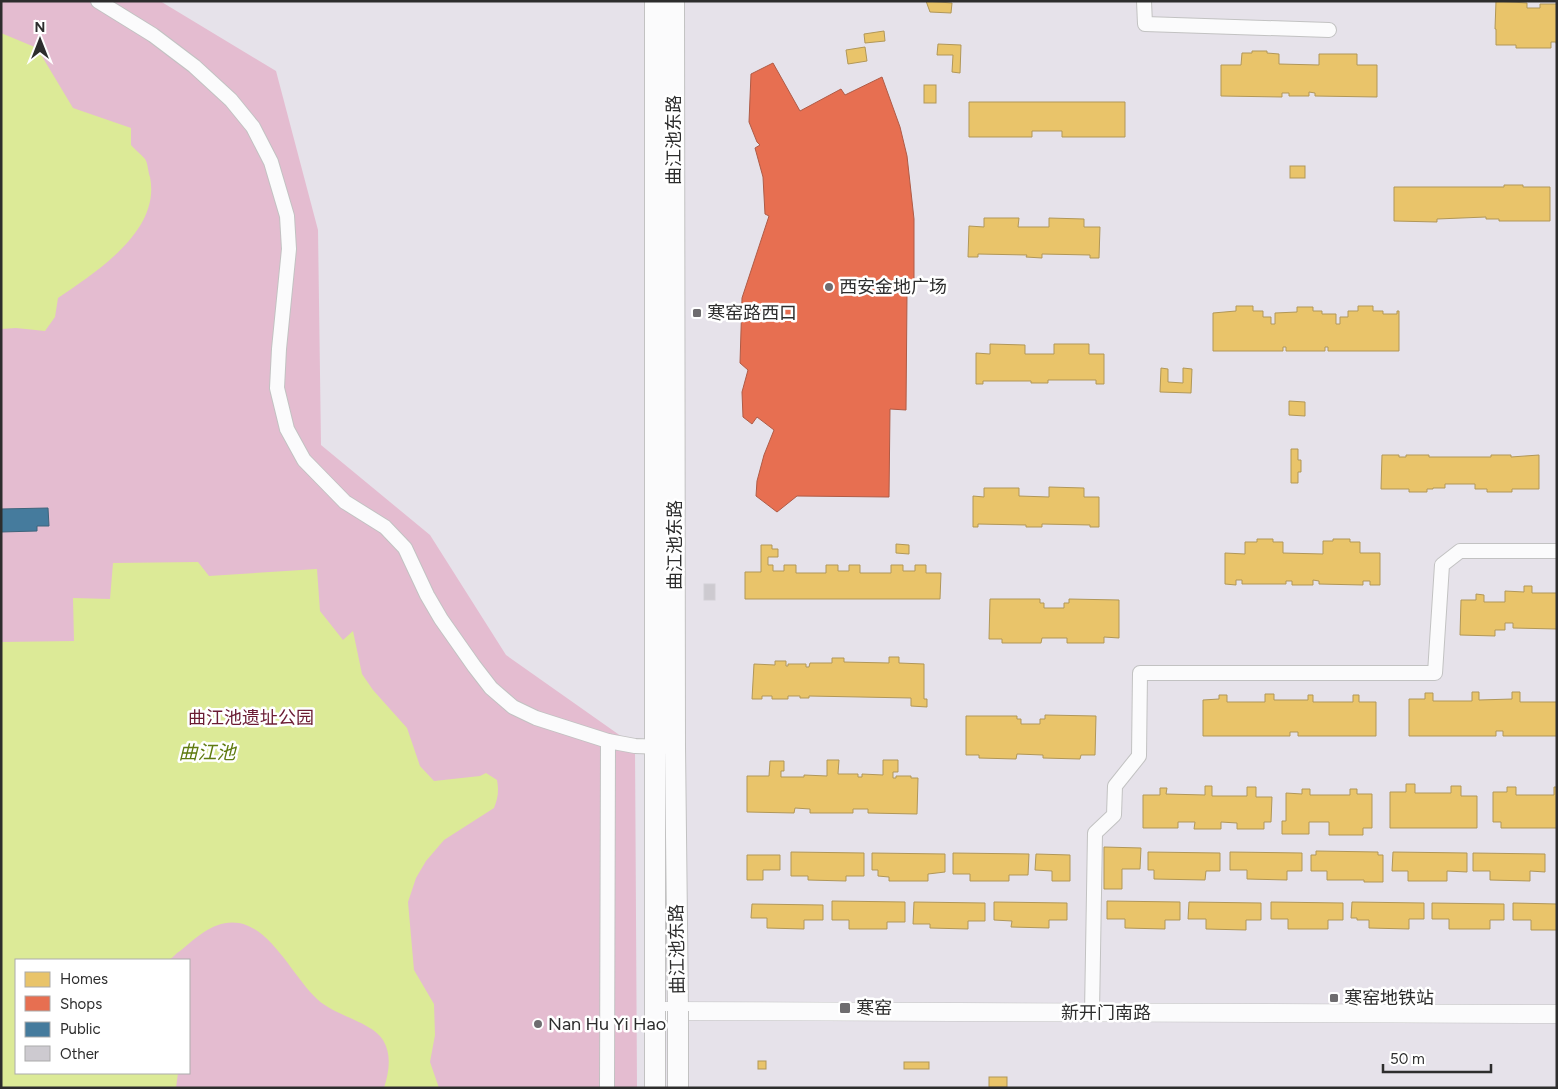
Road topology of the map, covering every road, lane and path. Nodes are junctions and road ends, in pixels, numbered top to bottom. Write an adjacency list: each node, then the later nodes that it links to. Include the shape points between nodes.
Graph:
1 (98, 1): 7 (street, via 153,35 231,100 254,127 271,162 287,216 289,249 277,388 287,429 304,460 345,502 385,527 405,548 427,595 492,688 513,707 536,718)
2 (655, 1): 8 (main road, 曲江池东路)
3 (674, 1): 8 (main road, 曲江池东路)
4 (1144, 1): 5 (street, via 1145,24)
5 (1330, 30)
6 (1557, 551): 11 (street, via 1460,551 1442,566 1435,673 1140,673 1139,756 1115,786 1114,815 1095,833)
7 (608, 741): 8 (street); 13 (street)
8 (665, 747): 9 (main road, 曲江池东路); 10 (main road, 曲江池东路)
9 (655, 1011): 10 (street, 新开门南路); 14 (main road, 曲江池东路, bridge)
10 (678, 1011): 11 (street, 新开门南路); 15 (main road, 曲江池东路, bridge)
11 (1092, 1013): 12 (street, 新开门南路)
12 (1557, 1014)
13 (607, 1088)
14 (655, 1088)
15 (678, 1088)

